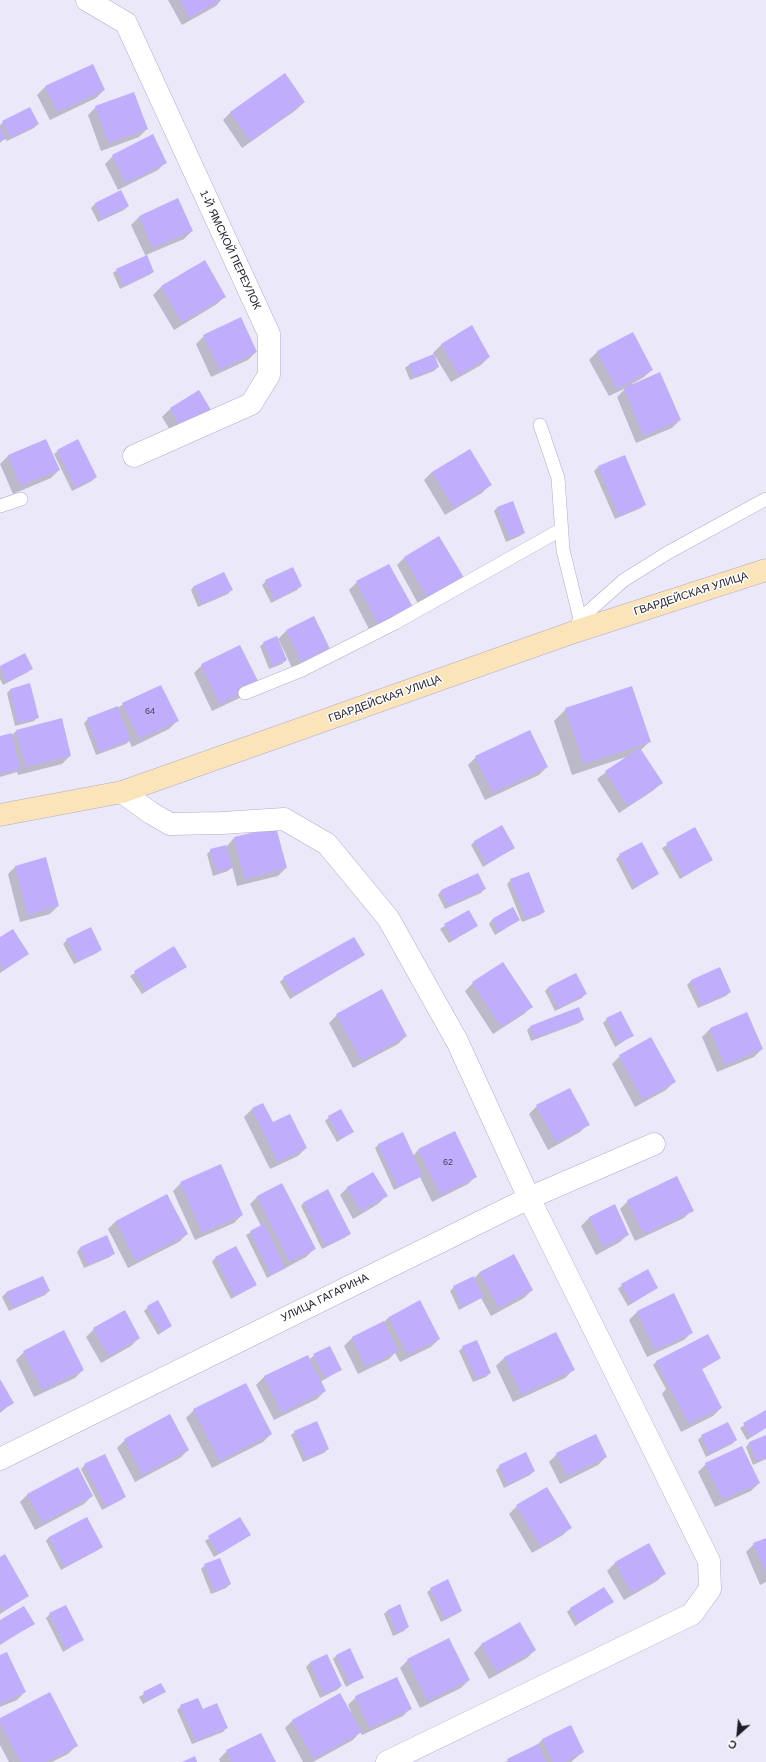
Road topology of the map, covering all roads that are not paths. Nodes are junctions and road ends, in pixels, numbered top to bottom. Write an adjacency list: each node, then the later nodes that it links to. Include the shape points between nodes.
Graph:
1 (87, 0): 3 (street, 1-Й ЯМСКОЙ ПЕРЕУЛОК, via 126,23 269,334 269,375 251,404)
2 (540, 425): 7 (lane, via 558,478)
3 (134, 456)
4 (21, 499): 6 (lane)
5 (766, 499): 9 (lane, via 668,552 624,580)
6 (0, 506)
7 (562, 529): 9 (lane, via 563,550); 10 (lane, via 388,627 302,670)
8 (766, 570): 9 (street, ГВАРДЕЙСКАЯ УЛИЦА)
9 (577, 626): 11 (street, ГВАРДЕЙСКАЯ УЛИЦА)
10 (245, 693)
11 (122, 792): 12 (street, ГВАРДЕЙСКАЯ УЛИЦА); 14 (street, via 170,824 284,819 327,844 392,924 457,1041)
12 (0, 815)
13 (654, 1144): 14 (street, УЛИЦА ГАГАРИНА)
14 (529, 1198): 15 (street, УЛИЦА ГАГАРИНА); 16 (street, via 709,1561 710,1589 692,1614)
15 (0, 1459)
16 (387, 1762)

